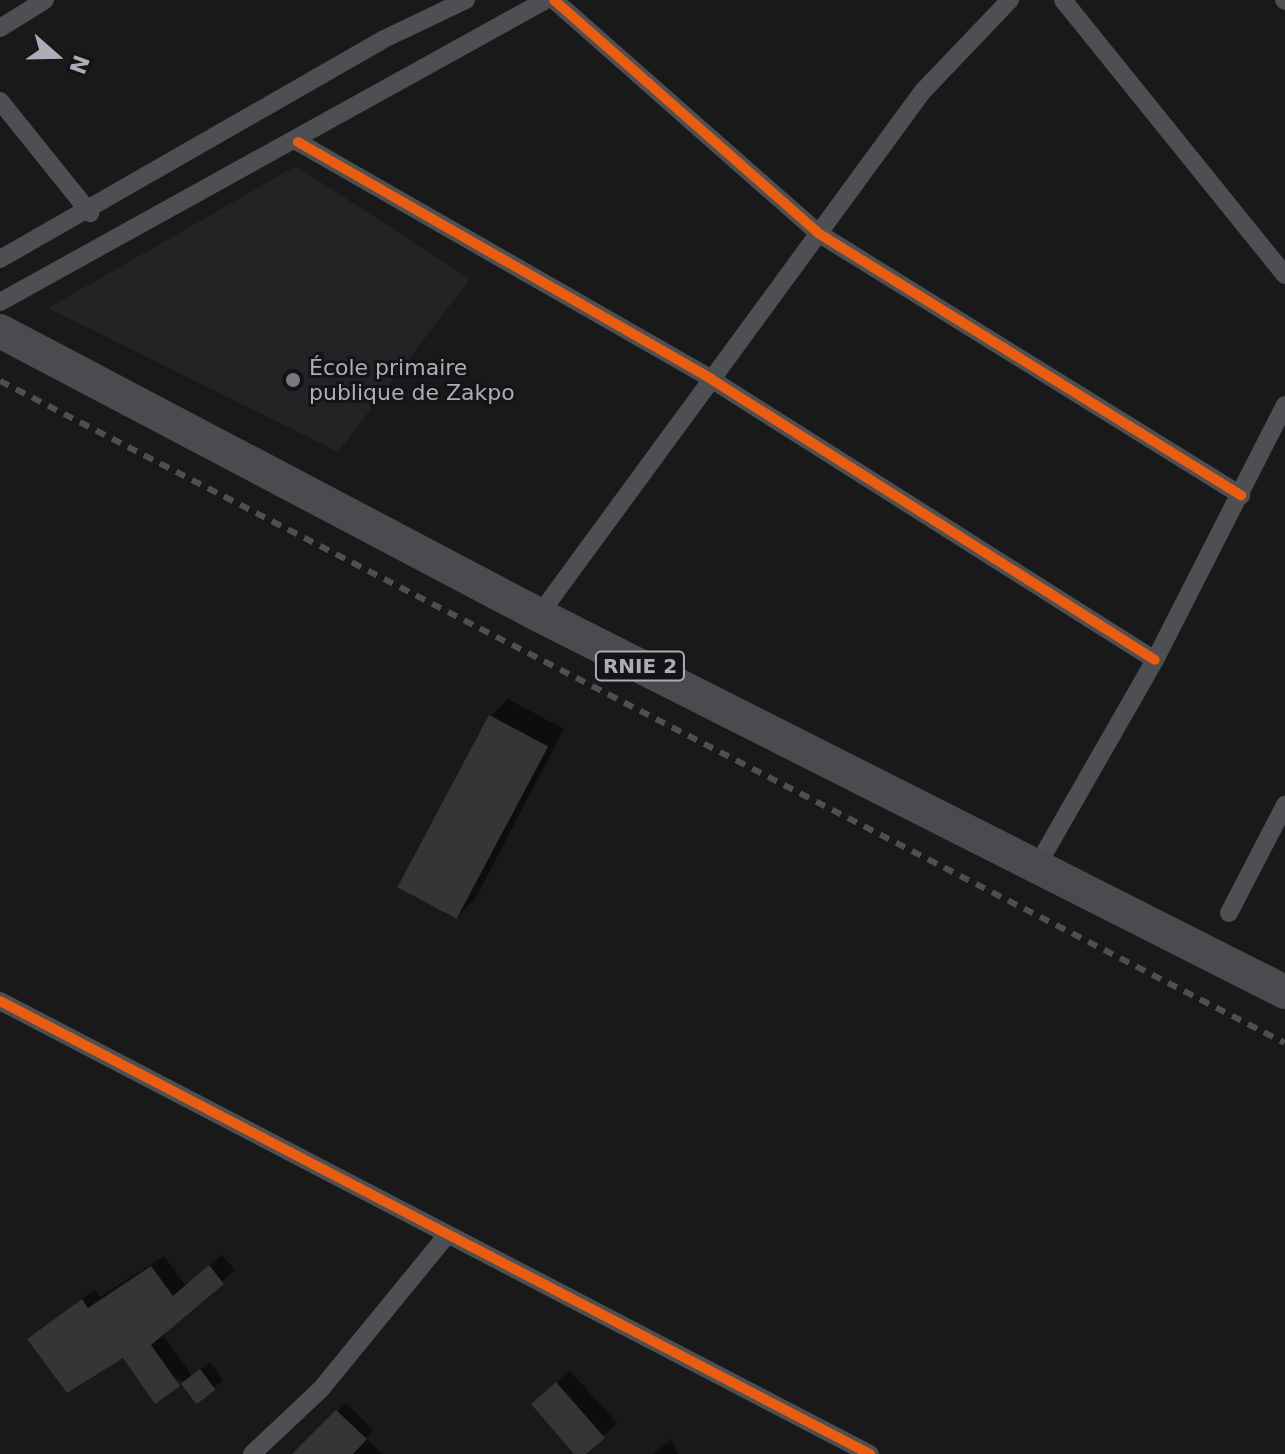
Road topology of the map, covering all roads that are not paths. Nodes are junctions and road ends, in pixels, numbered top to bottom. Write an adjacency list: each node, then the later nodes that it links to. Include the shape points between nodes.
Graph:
1 (45, 0): 7 (street)
2 (466, 0): 10 (street, via 382,40)
3 (546, 0): 9 (street)
4 (554, 0): 11 (street)
5 (1010, 0): 11 (street, via 923,91)
6 (1063, 0): 13 (street)
7 (0, 28)
8 (0, 101): 10 (street)
9 (298, 142): 14 (street); 16 (street)
10 (90, 213): 12 (street)
11 (818, 233): 16 (street); 18 (street)
12 (0, 259)
13 (1285, 275)
14 (0, 302)
15 (0, 331): 19 (highway, RNIE 2)
16 (711, 379): 19 (street); 20 (street)
17 (1285, 405): 18 (street)
18 (1241, 495): 20 (street)
19 (539, 615): 22 (highway, RNIE 2)
20 (1155, 660): 22 (street)
21 (1285, 805): 23 (street)
22 (1037, 866): 24 (highway, RNIE 2)
23 (1229, 913)
24 (1285, 992)
25 (0, 1001): 26 (street)
26 (447, 1235): 27 (street, via 321,1389); 28 (street)
27 (252, 1454)
28 (870, 1454)

